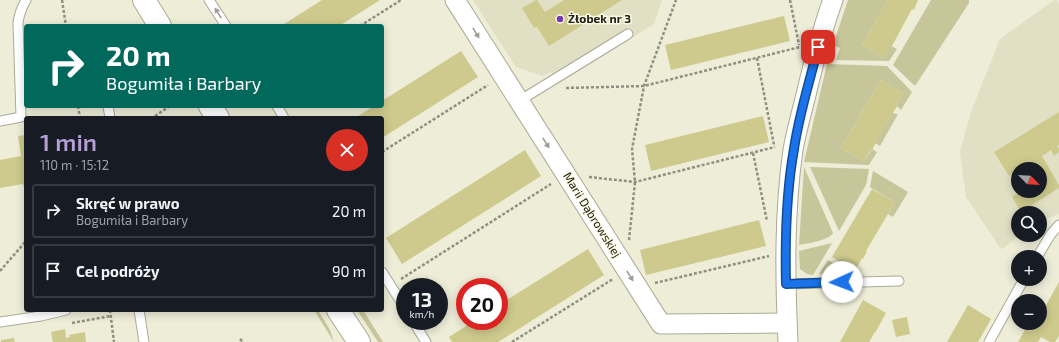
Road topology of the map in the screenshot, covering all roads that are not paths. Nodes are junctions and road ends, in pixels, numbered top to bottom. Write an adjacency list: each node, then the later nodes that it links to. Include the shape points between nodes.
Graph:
1 (26, 0): 10 (lane, via 18,23 21,117)
2 (144, 0): 6 (street)
3 (209, 0): 7 (lane, one-way to 3)
4 (455, 0): 9 (street, Marii Dąbrowskiej, one-way to 9)
5 (833, 0): 15 (street, via 808,50 789,192)
6 (159, 24)
7 (225, 24)
8 (628, 34): 9 (lane)
9 (519, 101): 22 (street, Marii Dąbrowskiej, one-way to 22, via 661,324)
10 (0, 121)
11 (1059, 225): 12 (lane)
12 (1040, 250)
13 (384, 275): 17 (lane)
14 (899, 281): 15 (lane)
15 (786, 284): 22 (street)
16 (1020, 286): 29 (lane)
17 (396, 294)
18 (57, 312): 21 (lane)
19 (139, 312): 24 (lane)
20 (340, 312): 25 (street); 26 (street)
21 (0, 322)
22 (787, 323): 28 (street)
23 (419, 330): 27 (lane)
24 (144, 342)
25 (345, 342)
26 (359, 342)
27 (426, 342)
28 (788, 342)
29 (989, 342)

